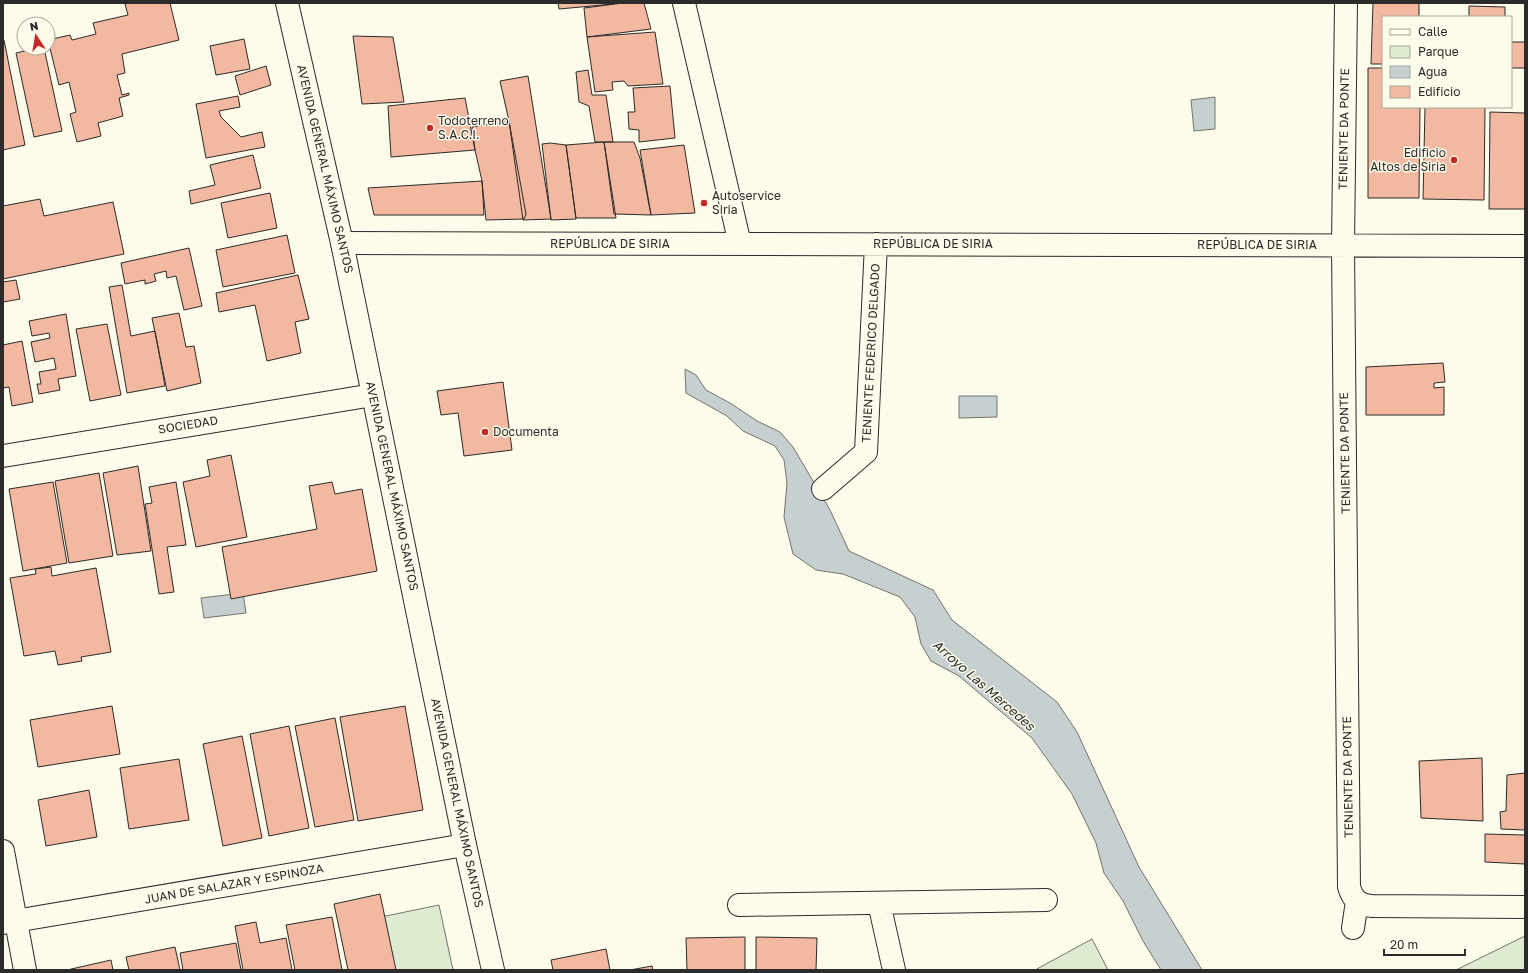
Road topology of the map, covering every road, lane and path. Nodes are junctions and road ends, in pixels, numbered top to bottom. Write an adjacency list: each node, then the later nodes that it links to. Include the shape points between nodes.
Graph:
1 (287, 3): 4 (street, AVENIDA GENERAL MÁXIMO SANTOS)
2 (684, 3): 5 (street)
3 (1346, 3): 7 (street, TENIENTE DA PONTE)
4 (342, 243): 5 (street, REPÚBLICA DE SIRIA); 9 (street, AVENIDA GENERAL MÁXIMO SANTOS)
5 (740, 244): 6 (street, REPÚBLICA DE SIRIA)
6 (876, 244): 7 (street, REPÚBLICA DE SIRIA); 11 (street, TENIENTE FEDERICO DELGADO, via 866,452)
7 (1343, 246): 8 (street, REPÚBLICA DE SIRIA); 15 (street, TENIENTE DA PONTE, via 1349,887)
8 (1525, 246)
9 (373, 395): 10 (street, SOCIEDAD); 12 (street, AVENIDA GENERAL MÁXIMO SANTOS)
10 (3, 456)
11 (822, 489)
12 (465, 845): 19 (street, JUAN DE SALAZAR Y ESPINOZA); 22 (street, AVENIDA GENERAL MÁXIMO SANTOS)
13 (3, 850): 19 (street)
14 (1046, 900): 16 (street)
15 (1357, 901): 18 (street, via 1372,906); 20 (street)
16 (879, 903): 17 (street); 23 (street)
17 (739, 905)
18 (1525, 907)
19 (10, 921): 21 (street)
20 (1353, 928)
21 (25, 970)
22 (493, 970)
23 (894, 970)

